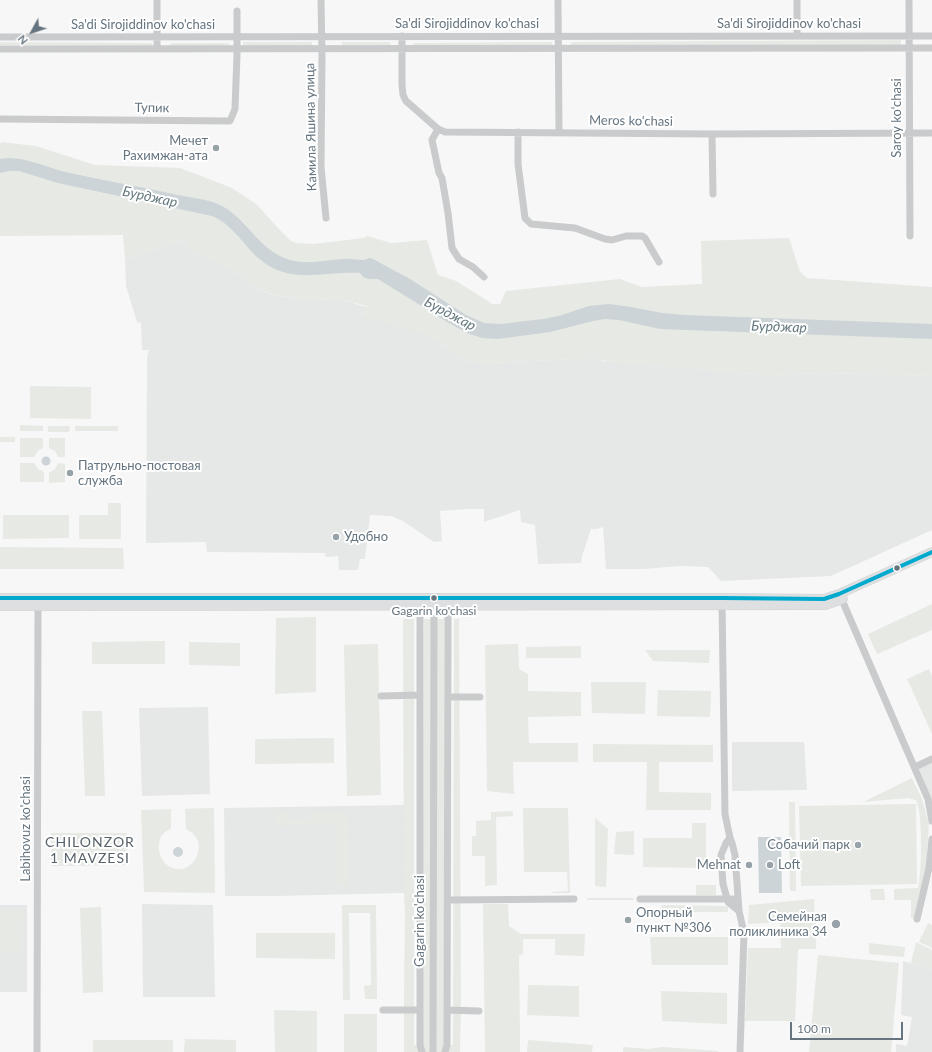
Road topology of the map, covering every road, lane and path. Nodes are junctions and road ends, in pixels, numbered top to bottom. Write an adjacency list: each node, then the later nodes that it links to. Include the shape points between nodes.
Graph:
1 (157, 0): 7 (street)
2 (321, 0): 9 (street, Камила Яшина улица)
3 (558, 0): 11 (street)
4 (797, 0): 12 (street)
5 (909, 0): 13 (street, Saroy ko‘chasi)
6 (237, 11): 8 (street)
7 (157, 36): 8 (street, Sa'di Sirojiddinov ko'chasi); 15 (street, Sa'di Sirojiddinov ko'chasi); 20 (street)
8 (237, 36): 9 (street, Sa'di Sirojiddinov ko'chasi); 21 (street)
9 (321, 36): 10 (street, Sa'di Sirojiddinov ko'chasi); 22 (street, Камила Яшина улица)
10 (402, 36): 11 (street, Sa'di Sirojiddinov ko'chasi); 23 (street)
11 (559, 36): 12 (street, Sa'di Sirojiddinov ko'chasi); 16 (street)
12 (797, 36): 13 (street, Sa'di Sirojiddinov ko'chasi)
13 (909, 36): 14 (street, Sa'di Sirojiddinov ko'chasi); 17 (street, Saroy ko‘chasi)
14 (932, 36)
15 (0, 37)
16 (558, 48): 17 (street, Sa'di Sirojiddinov ko'chasi); 23 (street, Sa'di Sirojiddinov ko'chasi); 27 (street)
17 (909, 48): 18 (street, Sa'di Sirojiddinov ko'chasi); 28 (street, Saroy ko‘chasi)
18 (932, 48)
19 (0, 49): 20 (street, Sa'di Sirojiddinov ko'chasi)
20 (157, 49): 21 (street, Sa'di Sirojiddinov ko'chasi)
21 (237, 49): 22 (street, Sa'di Sirojiddinov ko'chasi); 24 (street, Тупик, via 235,109 230,121)
22 (322, 49): 23 (street, Sa'di Sirojiddinov ko'chasi); 32 (street, Камила Яшина улица, via 321,167)
23 (402, 49): 25 (street, via 403,95 406,101)
24 (0, 119)
25 (438, 129): 26 (street, Meros ko‘chasi, via 445,132); 35 (street, via 432,140 442,178 452,248 459,259)
26 (518, 132): 27 (street, Meros ko‘chasi); 34 (street, via 520,187 524,218 528,222 575,228 612,240 626,236 642,236)
27 (559, 132): 30 (street, Meros ko‘chasi)
28 (909, 133): 29 (street, Meros ko‘chasi); 30 (street, Meros ko‘chasi); 33 (street, Saroy ko‘chasi)
29 (932, 133)
30 (712, 134): 31 (street)
31 (713, 194)
32 (326, 218)
33 (910, 236)
34 (659, 262)
35 (484, 277)
36 (932, 552): 38 (main road)
37 (932, 559): 38 (main road)
38 (840, 597): 43 (main road, via 825,605); 51 (street)
39 (0, 598): 40 (main road)
40 (38, 602): 41 (main road); 44 (main road); 68 (street, Labihovuz ko'chasi)
41 (420, 602): 42 (main road); 46 (street, Gagarin ko'chasi)
42 (448, 602): 43 (main road); 48 (street)
43 (722, 602): 53 (street, via 724,800)
44 (0, 606)
45 (434, 618): 70 (street)
46 (420, 695): 47 (street); 65 (street, Gagarin ko'chasi)
47 (382, 696)
48 (448, 696): 49 (street); 61 (street)
49 (480, 697)
50 (932, 759): 51 (street)
51 (915, 767): 52 (street, via 928,799)
52 (932, 820)
53 (730, 838): 55 (street); 56 (street)
54 (932, 839): 63 (street, via 929,868)
55 (721, 855): 56 (street); 58 (street, via 723,884)
56 (735, 855): 60 (street)
57 (574, 898): 61 (street)
58 (727, 898): 59 (street); 60 (street); 62 (street)
59 (640, 899)
60 (738, 899): 62 (street)
61 (448, 900): 66 (street)
62 (739, 911): 72 (street, via 744,933)
63 (917, 919)
64 (383, 1010): 65 (street)
65 (420, 1010): 69 (street, Gagarin ko'chasi)
66 (447, 1010): 67 (street); 71 (street)
67 (479, 1010)
68 (37, 1052)
69 (422, 1052)
70 (433, 1052)
71 (445, 1052)
72 (740, 1052)

